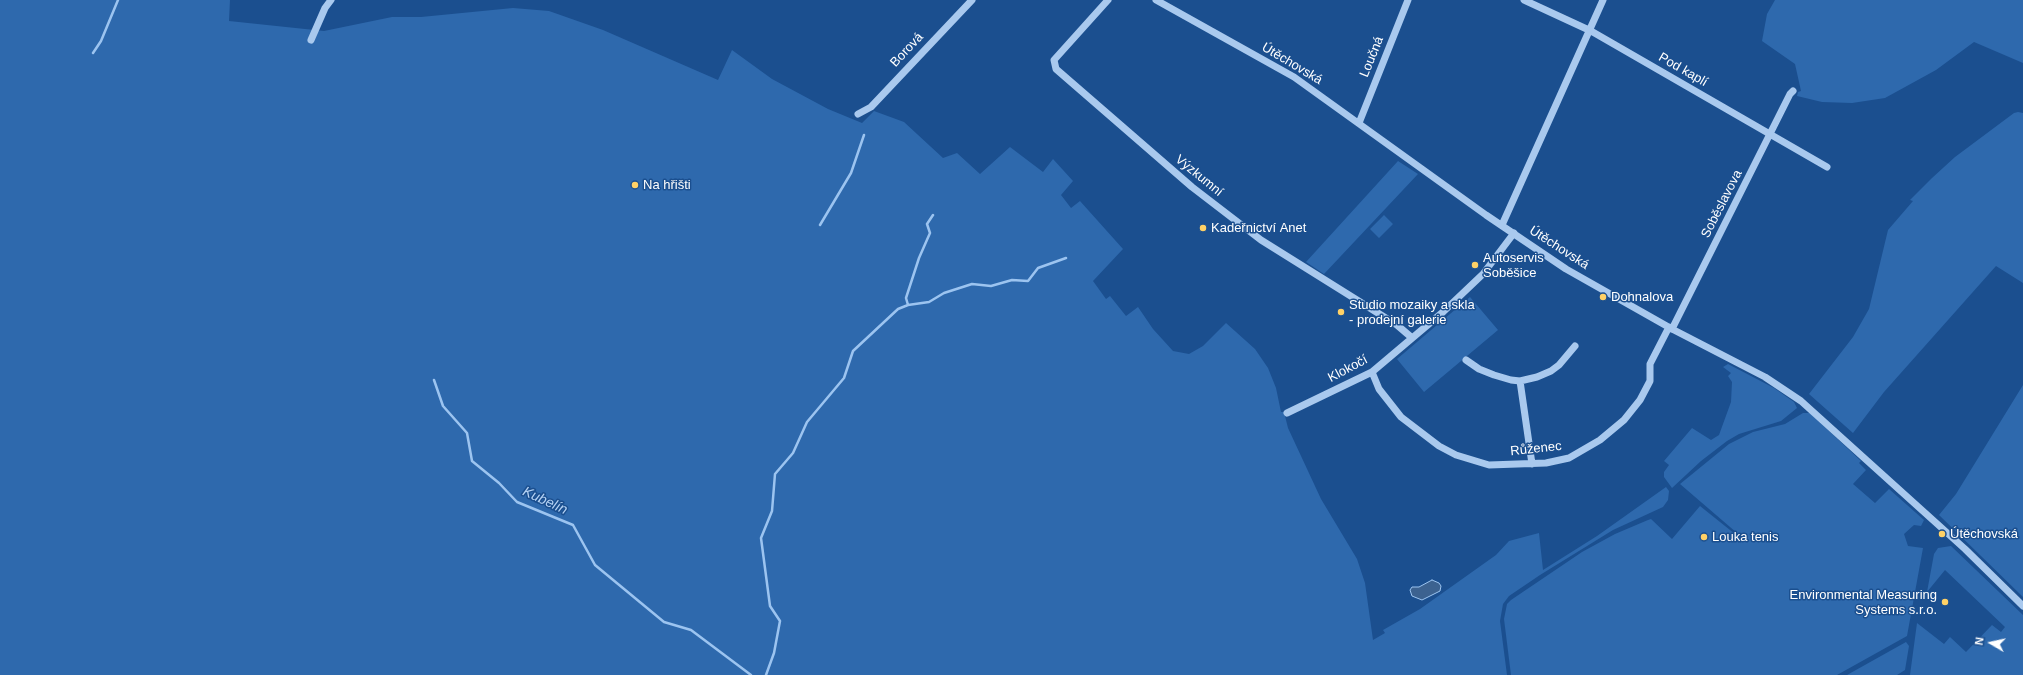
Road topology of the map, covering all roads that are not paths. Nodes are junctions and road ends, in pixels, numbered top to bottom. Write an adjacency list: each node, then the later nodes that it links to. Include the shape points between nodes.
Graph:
1 (331, 0): 9 (street)
2 (972, 0): 11 (street, Borová, via 871,107)
3 (1108, 0): 18 (street, Výzkumní, via 1054,60 1056,68 1192,187 1261,240 1397,325)
4 (1156, 0): 12 (street, Útěchovská, via 1294,76)
5 (1408, 0): 12 (street, Loučná)
6 (1524, 0): 8 (street, Pod kaplí)
7 (1603, 0): 8 (street)
8 (1590, 31): 13 (street, Pod kaplí); 15 (street)
9 (311, 40)
10 (1793, 92): 13 (street, Soběslavova)
11 (858, 114)
12 (1359, 123): 15 (street, Útěchovská)
13 (1770, 135): 14 (street, Pod kaplí); 17 (street, Soběslavova)
14 (1827, 167)
15 (1502, 225): 16 (street, Útěchovská)
16 (1514, 233): 17 (street, Útěchovská, via 1566,269); 18 (street, Klokočí, via 1483,274 1443,312)
17 (1670, 328): 24 (street, Růženec, via 1650,364 1650,381 1640,400 1624,420 1600,440 1569,458); 25 (street, Útěchovská, via 1765,377 1801,401 1940,526)
18 (1410, 337): 21 (street, Klokočí)
19 (1575, 346): 22 (street, via 1559,365 1550,371)
20 (1466, 360): 22 (street, via 1479,369)
21 (1372, 372): 23 (street, Klokočí); 24 (street, Růženec, via 1379,389 1401,417 1439,446 1456,455 1489,465)
22 (1520, 381): 24 (street)
23 (1288, 413)
24 (1532, 464)
25 (2023, 606)

